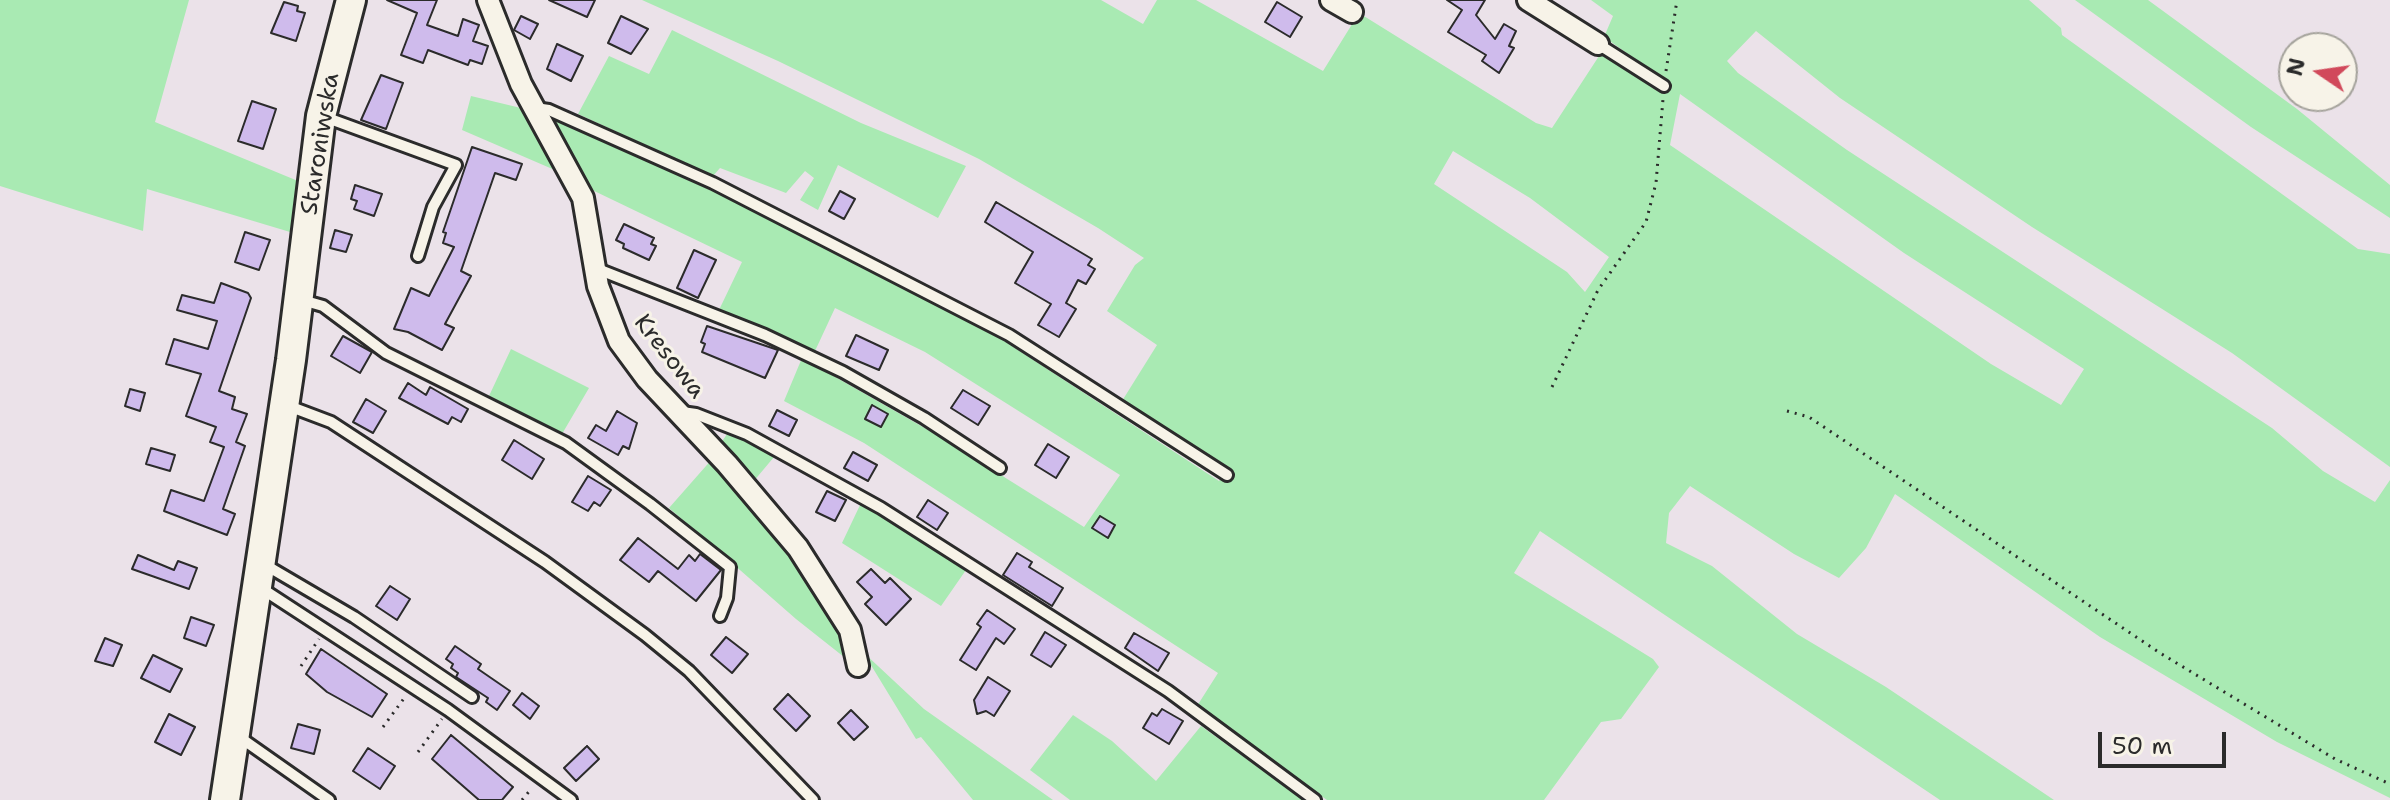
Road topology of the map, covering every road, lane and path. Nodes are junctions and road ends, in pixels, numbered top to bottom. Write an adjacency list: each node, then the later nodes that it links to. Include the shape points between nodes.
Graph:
1 (351, 0): 10 (street, Staroniwska)
2 (488, 0): 9 (street, Kresowa)
3 (1331, 0): 6 (street)
4 (1528, 0): 7 (street)
5 (1677, 0): 8 (path)
6 (1352, 12)
7 (1598, 44): 8 (lane)
8 (1664, 86): 14 (path, via 1656,183 1646,222 1598,290)
9 (535, 108): 12 (street, Kresowa, via 583,198); 19 (lane, via 713,183 1009,335)
10 (321, 116): 11 (lane, via 456,165 433,207); 13 (street, Staroniwska)
11 (418, 256)
12 (595, 268): 17 (street, Kresowa, via 619,341); 18 (lane, via 843,372)
13 (299, 294): 15 (street, Staroniwska); 22 (lane, via 386,353 566,443 650,504 730,567)
14 (1552, 387)
15 (284, 405): 20 (street, Staroniwska); 36 (lane, via 331,422 545,562 645,635 689,671)
16 (1787, 411): 31 (path, via 1809,417 2160,653 2335,759)
17 (678, 412): 23 (street, Kresowa, via 798,548 850,630); 37 (lane, via 747,434 881,508 1117,656)
18 (1000, 468)
19 (1227, 475)
20 (260, 563): 21 (street, Staroniwska); 25 (lane, via 354,617)
21 (256, 591): 28 (street, Staroniwska); 35 (lane, via 267,592 428,697)
22 (720, 616)
23 (858, 666)
24 (409, 693): 27 (path)
25 (472, 697)
26 (434, 710): 29 (path, via 444,717)
27 (383, 727)
28 (234, 739): 32 (street, Staroniwska); 33 (lane, via 245,741)
29 (418, 752)
30 (527, 781): 34 (path, via 534,786)
31 (2390, 784)
32 (225, 800)
33 (329, 800)
34 (522, 800)
35 (571, 800)
36 (813, 800)
37 (1315, 800)

